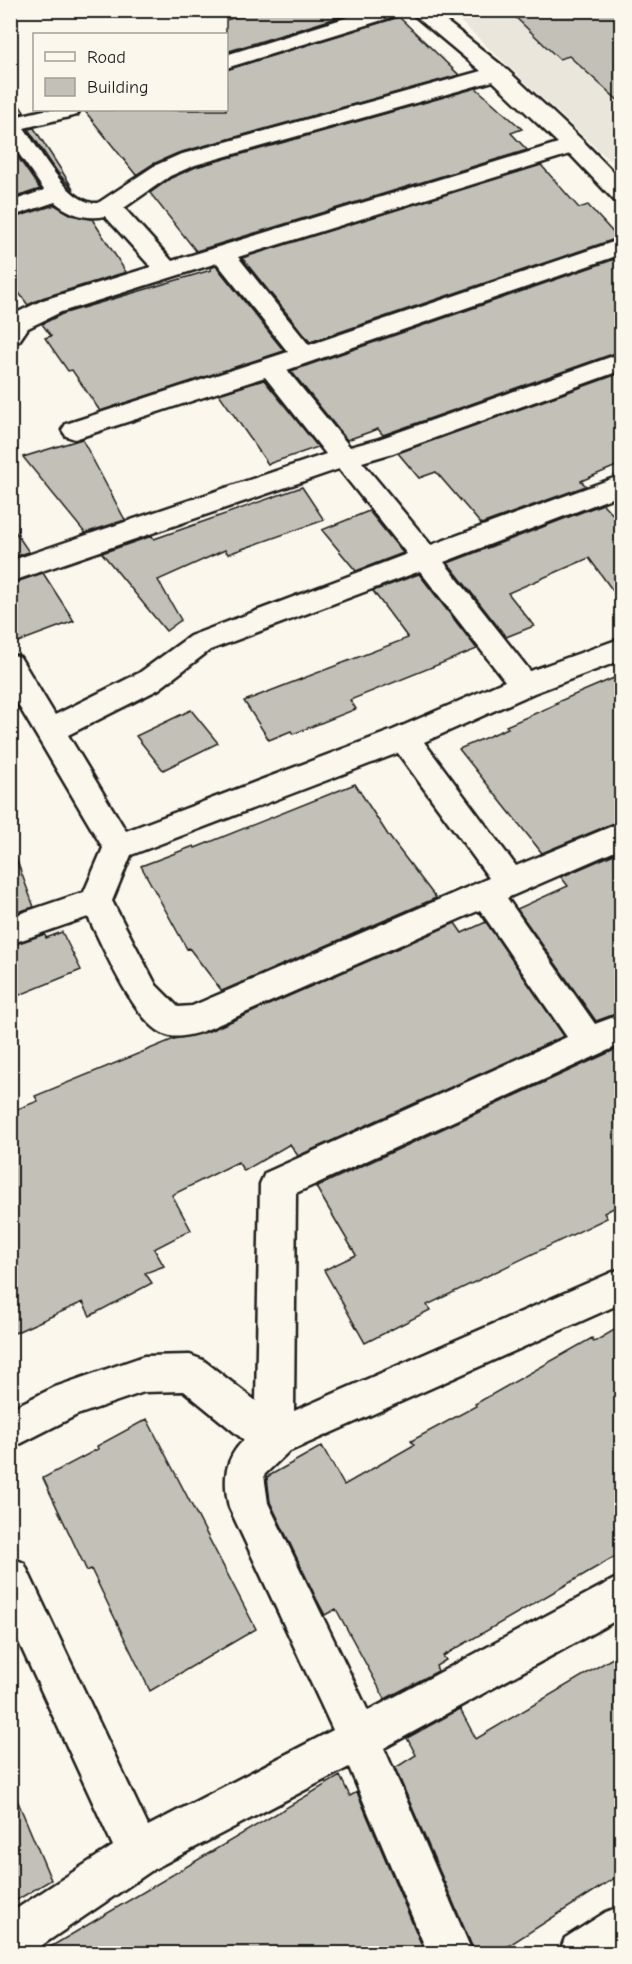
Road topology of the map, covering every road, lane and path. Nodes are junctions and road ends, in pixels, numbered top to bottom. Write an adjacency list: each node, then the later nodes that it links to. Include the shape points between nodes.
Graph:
1 (395, 10): 3 (street)
2 (418, 10): 4 (street)
3 (228, 61)
4 (497, 73): 7 (street); 10 (street, via 187,160 162,171)
5 (65, 111): 6 (street)
6 (11, 125): 8 (street)
7 (574, 145): 9 (street); 13 (street)
8 (58, 193): 10 (street, via 76,209 100,211); 11 (street)
9 (621, 195)
10 (110, 207): 14 (street)
11 (10, 210)
12 (621, 246): 16 (street)
13 (224, 254): 14 (street); 16 (street)
14 (168, 271): 15 (street, via 52,306 19,322)
15 (10, 335)
16 (304, 355): 18 (street)
17 (621, 361): 20 (street, via 384,447)
18 (270, 367): 19 (street); 20 (street)
19 (75, 430)
20 (343, 458): 22 (street); 23 (street)
21 (621, 484): 22 (street)
22 (425, 557): 26 (street); 27 (street, via 200,643 149,681)
23 (10, 572)
24 (621, 648): 26 (street)
25 (10, 665): 27 (street)
26 (524, 686): 28 (street)
27 (50, 731): 30 (street)
28 (404, 738): 30 (street); 31 (street)
29 (621, 834): 31 (street)
30 (119, 847): 32 (street)
31 (499, 889): 32 (street, via 194,1020 171,1022 144,995); 35 (street)
32 (96, 901): 33 (street)
33 (10, 931)
34 (621, 1028): 35 (street)
35 (590, 1044): 38 (street, via 278,1184)
36 (621, 1285): 38 (street)
37 (10, 1430): 38 (street, via 68,1400 144,1374 190,1373)
38 (274, 1439): 41 (street, via 251,1459 243,1481 249,1507)
39 (10, 1578): 42 (street)
40 (621, 1595): 41 (street)
41 (359, 1739): 42 (street); 47 (street)
42 (139, 1854): 44 (street)
43 (621, 1928): 48 (street)
44 (10, 1940)
45 (10, 1947): 46 (street)
46 (13, 1953)
47 (451, 1953)
48 (581, 1953)

